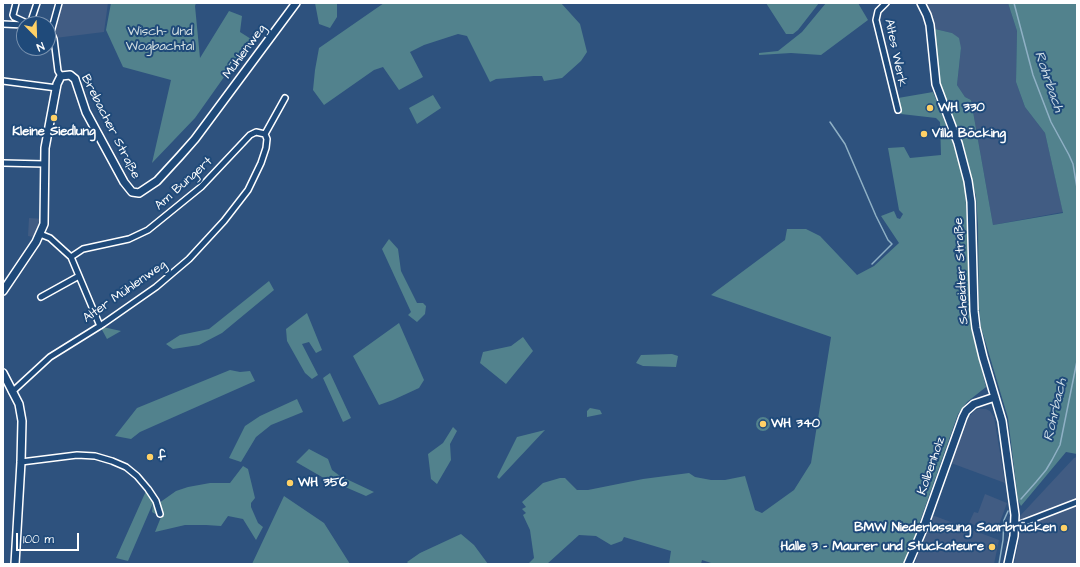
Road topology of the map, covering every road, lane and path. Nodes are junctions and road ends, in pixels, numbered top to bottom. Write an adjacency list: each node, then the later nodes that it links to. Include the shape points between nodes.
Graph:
1 (16, 3): 9 (street, via 13,15)
2 (36, 3): 7 (street)
3 (59, 3): 8 (street)
4 (296, 3): 18 (street, Mühlenweg)
5 (886, 3): 17 (street, Altes Werk, via 878,11 876,20)
6 (921, 3): 30 (street, Scheidter Straße, via 931,30 936,86 958,143 968,181 976,328)
7 (32, 16)
8 (54, 16)
9 (16, 18)
10 (3, 24): 11 (street)
11 (16, 24)
12 (56, 55): 13 (street)
13 (61, 76): 15 (street, Brebacher Straße); 18 (street, Brebacher Straße, via 70,75 75,79 84,108 127,187 134,193 141,192 157,181)
14 (3, 81): 15 (street)
15 (57, 88): 21 (street, Brebacher Straße, via 45,148)
16 (285, 98): 19 (street)
17 (898, 110)
18 (213, 116)
19 (265, 134): 23 (street, Am Bungert, via 256,132 250,135 201,187 148,230 129,239 83,249); 27 (street, Alter Mühlenweg, via 268,139 266,148 254,178 243,198 224,221 189,259 164,281)
20 (3, 163): 21 (street)
21 (45, 164): 22 (street, Brebacher Straße, via 44,224)
22 (40, 234): 23 (street, via 50,238); 25 (street, Brebacher Straße)
23 (71, 256): 24 (street)
24 (78, 276): 26 (street); 27 (street)
25 (3, 291)
26 (41, 297)
27 (100, 326): 29 (street, Alter Mühlenweg, via 50,357)
28 (3, 373): 29 (street)
29 (12, 392): 31 (street, via 22,416)
30 (995, 397): 34 (street, Scheidter Straße, via 1004,435); 35 (street, Kolbenholz, via 974,404 962,417)
31 (21, 462): 33 (street, via 77,455 95,456 112,461 126,467 137,476 156,501); 36 (street)
32 (1077, 502): 34 (street)
33 (160, 514)
34 (1015, 524): 37 (street, Scheidter Straße)
35 (909, 562)
36 (15, 564)
37 (1008, 564)

